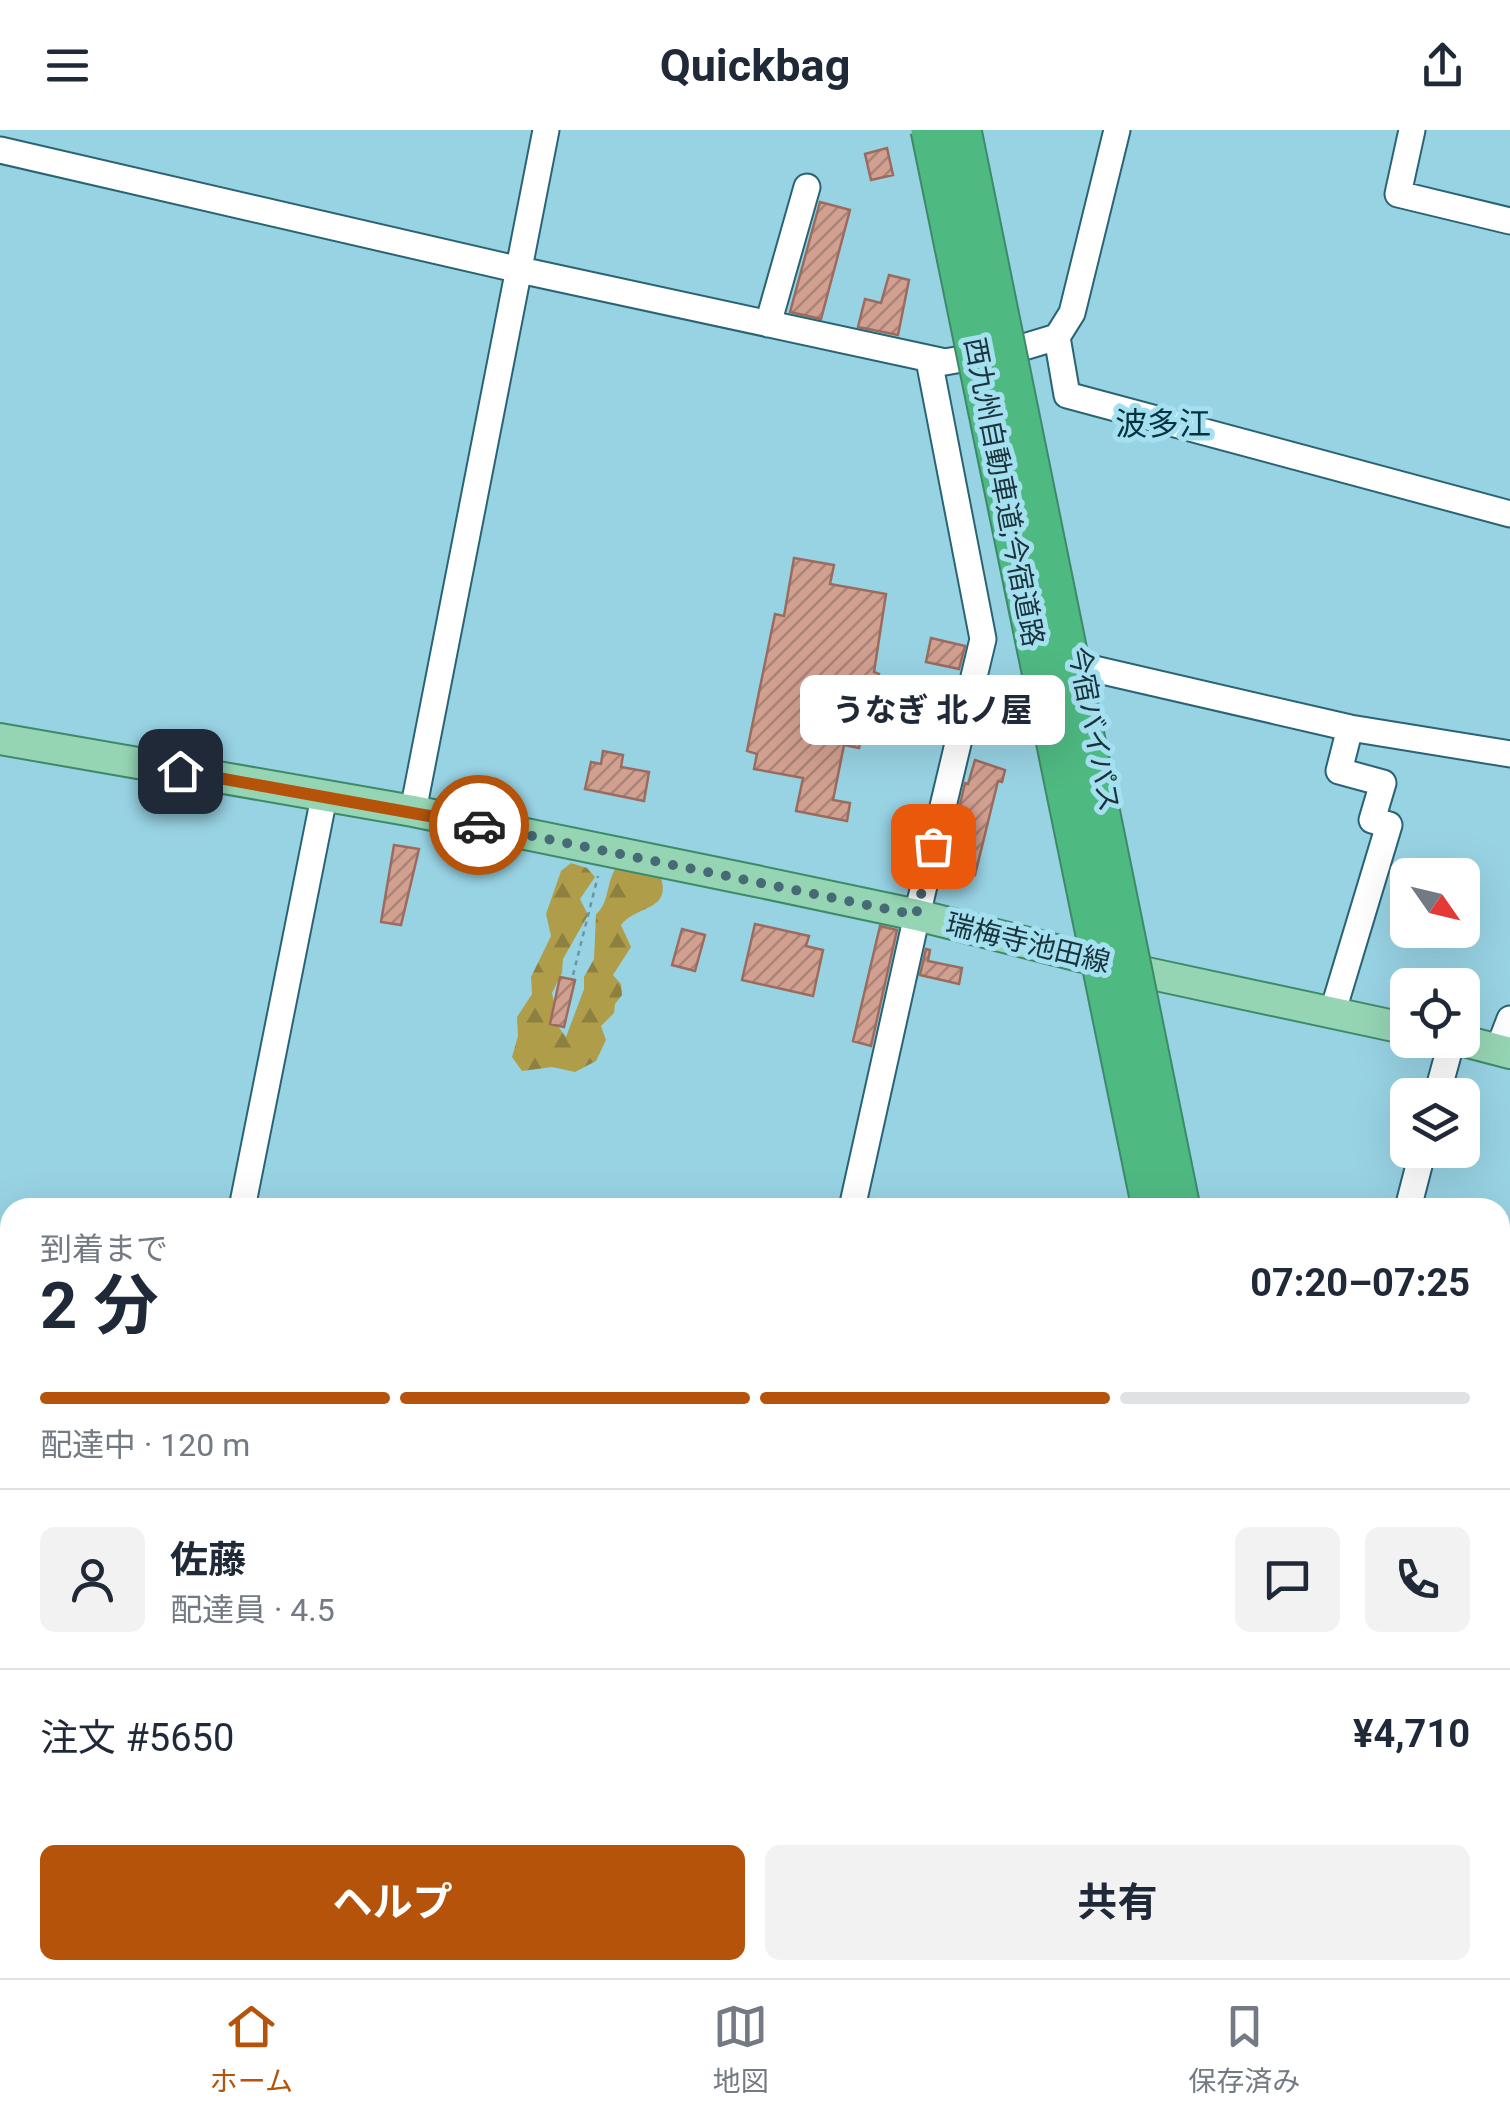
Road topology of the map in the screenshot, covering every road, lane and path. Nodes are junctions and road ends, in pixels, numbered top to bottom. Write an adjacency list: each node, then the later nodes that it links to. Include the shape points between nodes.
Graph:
1 (546, 130): 10 (street)
2 (926, 130): 14 (highway, 今宿バイパス); 35 (highway, 西九州自動車道;今宿道路, bridge)
3 (963, 130): 36 (highway, 西九州自動車道;今宿道路, bridge)
4 (979, 130): 13 (highway, 今宿バイパス)
5 (1117, 130): 12 (street, via 1072,313)
6 (1412, 130): 9 (street, via 1398,194)
7 (0, 150): 10 (street)
8 (807, 187): 11 (street)
9 (1510, 220)
10 (520, 270): 11 (street); 21 (street)
11 (768, 324): 14 (street)
12 (1056, 337): 13 (street); 15 (street, via 1066,395)
13 (1017, 349): 14 (street); 16 (highway, 今宿バイパス)
14 (946, 360): 23 (street, via 983,638); 24 (highway, 今宿バイパス)
15 (1510, 514)
16 (1081, 666): 17 (street); 25 (highway, 今宿バイパス)
17 (1350, 728): 19 (street); 27 (street, via 1338,770 1384,783 1372,820 1389,825)
18 (0, 738): 20 (main road, 瑞梅寺池田線)
19 (1510, 754)
20 (324, 798): 21 (main road, 瑞梅寺池田線); 32 (street)
21 (413, 811): 23 (main road, 瑞梅寺池田線)
22 (601, 865): 26 (path)
23 (916, 915): 24 (main road, 瑞梅寺池田線); 33 (street)
24 (1088, 959): 25 (main road, 瑞梅寺池田線); 34 (highway, 今宿バイパス)
25 (1147, 973): 27 (main road, 瑞梅寺池田線); 37 (highway, 今宿バイパス)
26 (573, 975)
27 (1332, 1014): 29 (main road, 瑞梅寺池田線)
28 (1510, 1019): 30 (street)
29 (1390, 1025)
30 (1504, 1051)
31 (1418, 1168): 38 (street)
32 (244, 1198)
33 (854, 1198)
34 (1138, 1198)
35 (1148, 1198)
36 (1180, 1198)
37 (1196, 1198)
38 (1411, 1198)

